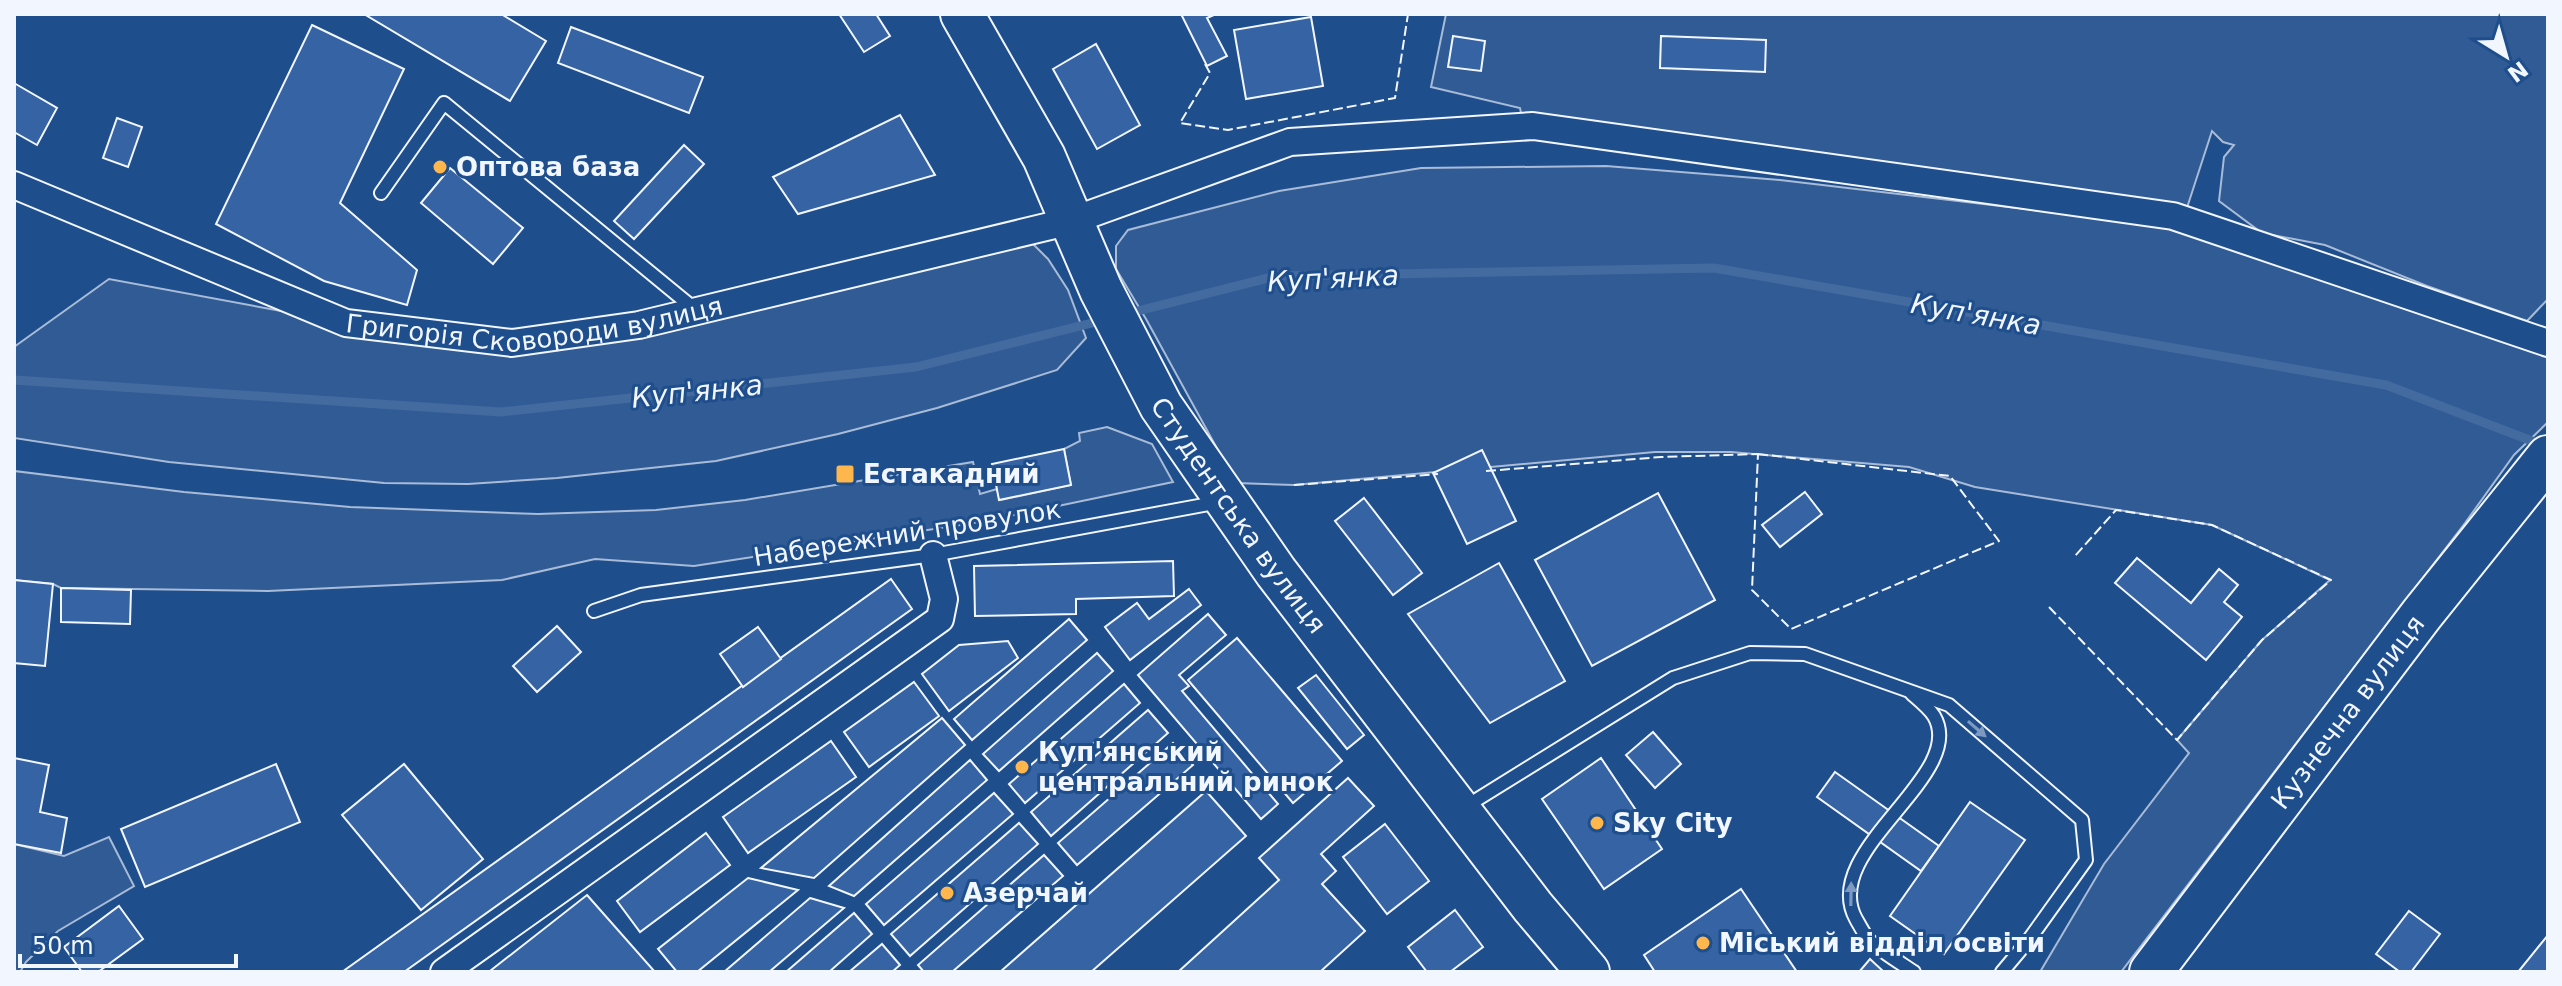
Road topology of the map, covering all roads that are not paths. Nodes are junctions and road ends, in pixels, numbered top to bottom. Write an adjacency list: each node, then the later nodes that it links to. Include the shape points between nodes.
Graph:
1 (962, 14): 4 (main road, Студентська вулиця, via 1044,157)
2 (14, 185): 5 (street, Григорія Сковороди вулиця, via 346,323 512,343)
3 (381, 193): 5 (lane, via 444,103)
4 (1071, 221): 5 (street, Григорія Сковороди вулиця); 6 (street, Григорія Сковороди вулиця, via 1290,142 1533,126 2173,216); 8 (main road, Студентська вулиця, via 1161,406)
5 (697, 311)
6 (2548, 343)
7 (2548, 457): 17 (main road, Кузнечна вулиця)
8 (1227, 501): 9 (lane, Набережний провулок); 12 (main road, Студентська вулиця)
9 (933, 555): 10 (lane, Набережний провулок, via 641,595); 13 (street, via 944,599 940,619)
10 (594, 611)
11 (1910, 692): 12 (lane, via 1805,654 1750,653 1673,678); 15 (lane, one-way to 11, via 1867,938 1850,907 1850,882 1864,855 1933,761 1940,740 1934,716); 16 (lane, one-way to 16, via 1949,705 2082,820 2086,860)
12 (1459, 811): 14 (main road, Студентська вулиця)
13 (459, 965)
14 (1588, 972)
15 (1914, 972)
16 (2002, 972)
17 (2151, 972)

